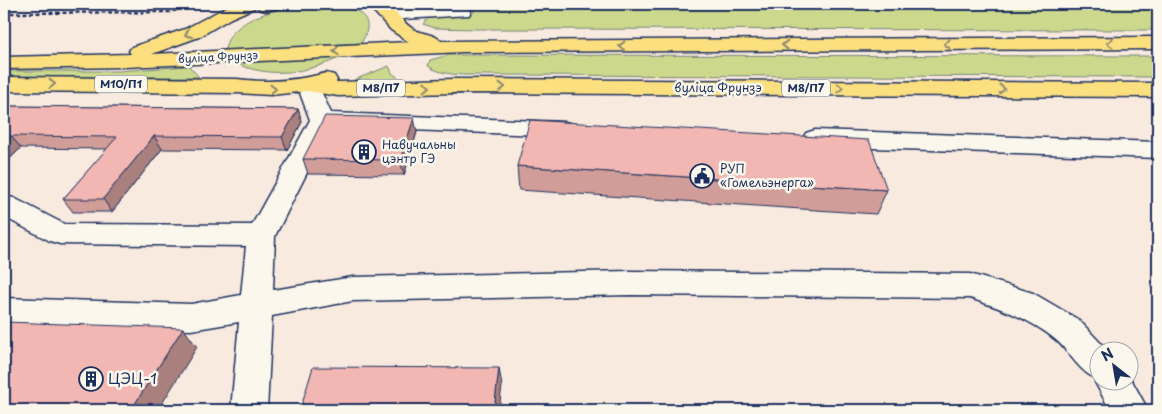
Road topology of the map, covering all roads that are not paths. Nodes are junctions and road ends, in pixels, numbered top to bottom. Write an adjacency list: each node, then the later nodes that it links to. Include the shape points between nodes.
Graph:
1 (263, 4): 7 (main road, via 221,26 202,47); 9 (main road, вуліца Фрунзэ / М10/П1, one-way to 9, via 224,14 192,33 148,49)
2 (381, 10): 3 (lane); 5 (main road, via 405,34 420,40); 6 (main road, вуліца Фрунзэ / М8/П7, via 393,32)
3 (462, 10)
4 (1158, 43): 5 (main road, вуліца Фрунзэ, one-way to 5)
5 (464, 46): 6 (main road, вуліца Фрунзэ / М10/П1)
6 (384, 48): 7 (main road, вуліца Фрунзэ / М10/П1, one-way to 7); 11 (main road, вуліца Фрунзэ / М8/П7, via 349,72)
7 (200, 58): 9 (main road, вуліца Фрунзэ / М10/П1); 12 (main road, М8/П7, via 202,67 210,75)
8 (4, 63): 9 (main road, вуліца Фрунзэ / М10/П1)
9 (51, 63)
10 (4, 84): 12 (main road, вуліца Фрунзэ / М10/П1, one-way to 12)
11 (308, 85): 12 (main road, вуліца Фрунзэ / М8/П7, one-way to 11, via 283,89); 13 (main road, вуліца Фрунзэ / М8/П7, one-way to 13, via 338,89 454,86); 14 (lane)
12 (237, 86)
13 (1158, 90)
14 (322, 120): 15 (lane); 19 (lane)
15 (591, 130)
16 (790, 137): 17 (lane)
17 (1158, 150)
18 (4, 205): 19 (lane, via 60,234)
19 (261, 236): 20 (lane)
20 (256, 306): 21 (lane, via 191,317); 22 (lane, via 353,289 630,283 970,286 1022,302 1067,330); 24 (lane)
21 (4, 311)
22 (1090, 355)
23 (1119, 392): 25 (lane)
24 (249, 410)
25 (1130, 410)

